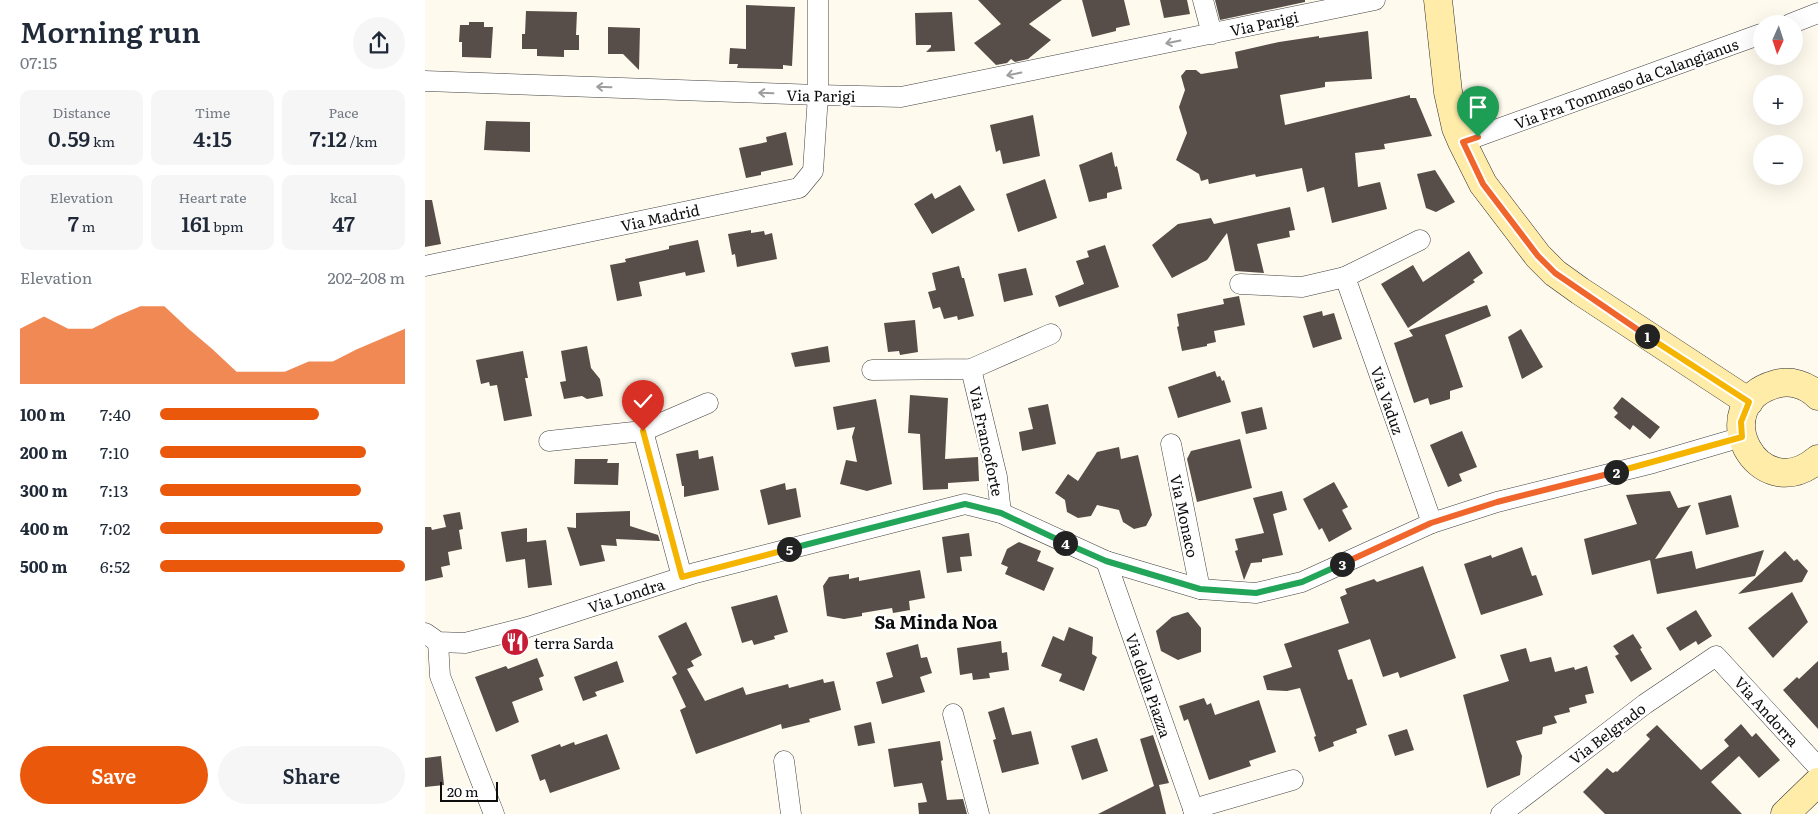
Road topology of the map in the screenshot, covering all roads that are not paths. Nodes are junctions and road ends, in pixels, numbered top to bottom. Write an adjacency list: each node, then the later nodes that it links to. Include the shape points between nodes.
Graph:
1 (819, 0): 10 (street, Via Madrid)
2 (1203, 0): 7 (street, Via Parigi)
3 (1375, 0): 7 (street, Via Parigi)
4 (1438, 0): 11 (street, via 1448,92 1456,128)
5 (1818, 14): 6 (street)
6 (1803, 19)
7 (1212, 34): 10 (street, Via Parigi, one-way to 10, via 901,97)
8 (1753, 37): 11 (street, Via Fra Tommaso da Calangianus)
9 (425, 81): 10 (street, Via Parigi, one-way to 9)
10 (818, 95): 13 (street, Via Madrid, via 813,171 799,188)
11 (1463, 142): 20 (street, via 1483,184 1538,256 1555,273)
12 (1419, 240): 14 (street)
13 (425, 266)
14 (1345, 277): 15 (street, via 1302,287); 28 (street, Via Vaduz)
15 (1240, 284)
16 (1051, 334): 17 (street, Via Francoforte)
17 (971, 369): 18 (street, Via Francoforte); 27 (street, Via Francoforte, via 997,477)
18 (872, 370)
19 (1818, 396): 20 (street, via 1799,384 1779,383 1761,391)
20 (1749, 402): 23 (street, via 1741,422)
21 (708, 403): 22 (street)
22 (643, 431): 24 (street); 30 (street)
23 (1742, 437): 26 (street, via 1756,461 1772,470 1789,473); 28 (street, Via Londra, via 1497,502)
24 (549, 441)
25 (1171, 444): 31 (street, Via Monaco)
26 (1818, 460)
27 (1001, 513): 29 (street, Via Londra); 30 (street, Via Londra, via 965,504)
28 (1431, 523): 31 (street, Via Londra, via 1302,582 1256,593)
29 (1106, 561): 31 (street, Via Londra); 39 (street, Via della Piazza)
30 (682, 577): 32 (street, Via Londra, via 528,627 465,643)
31 (1200, 589)
32 (432, 637): 40 (street, via 440,676)
33 (1716, 656): 36 (street, Via Andorra); 43 (street, Via Belgrado, via 1645,704)
34 (953, 714): 42 (street)
35 (784, 761): 41 (street)
36 (1818, 767)
37 (1293, 780): 39 (street, Via della Piazza)
38 (1818, 782): 44 (street)
39 (1194, 812)
40 (494, 814)
41 (791, 814)
42 (979, 814)
43 (1501, 814)
44 (1785, 814)

